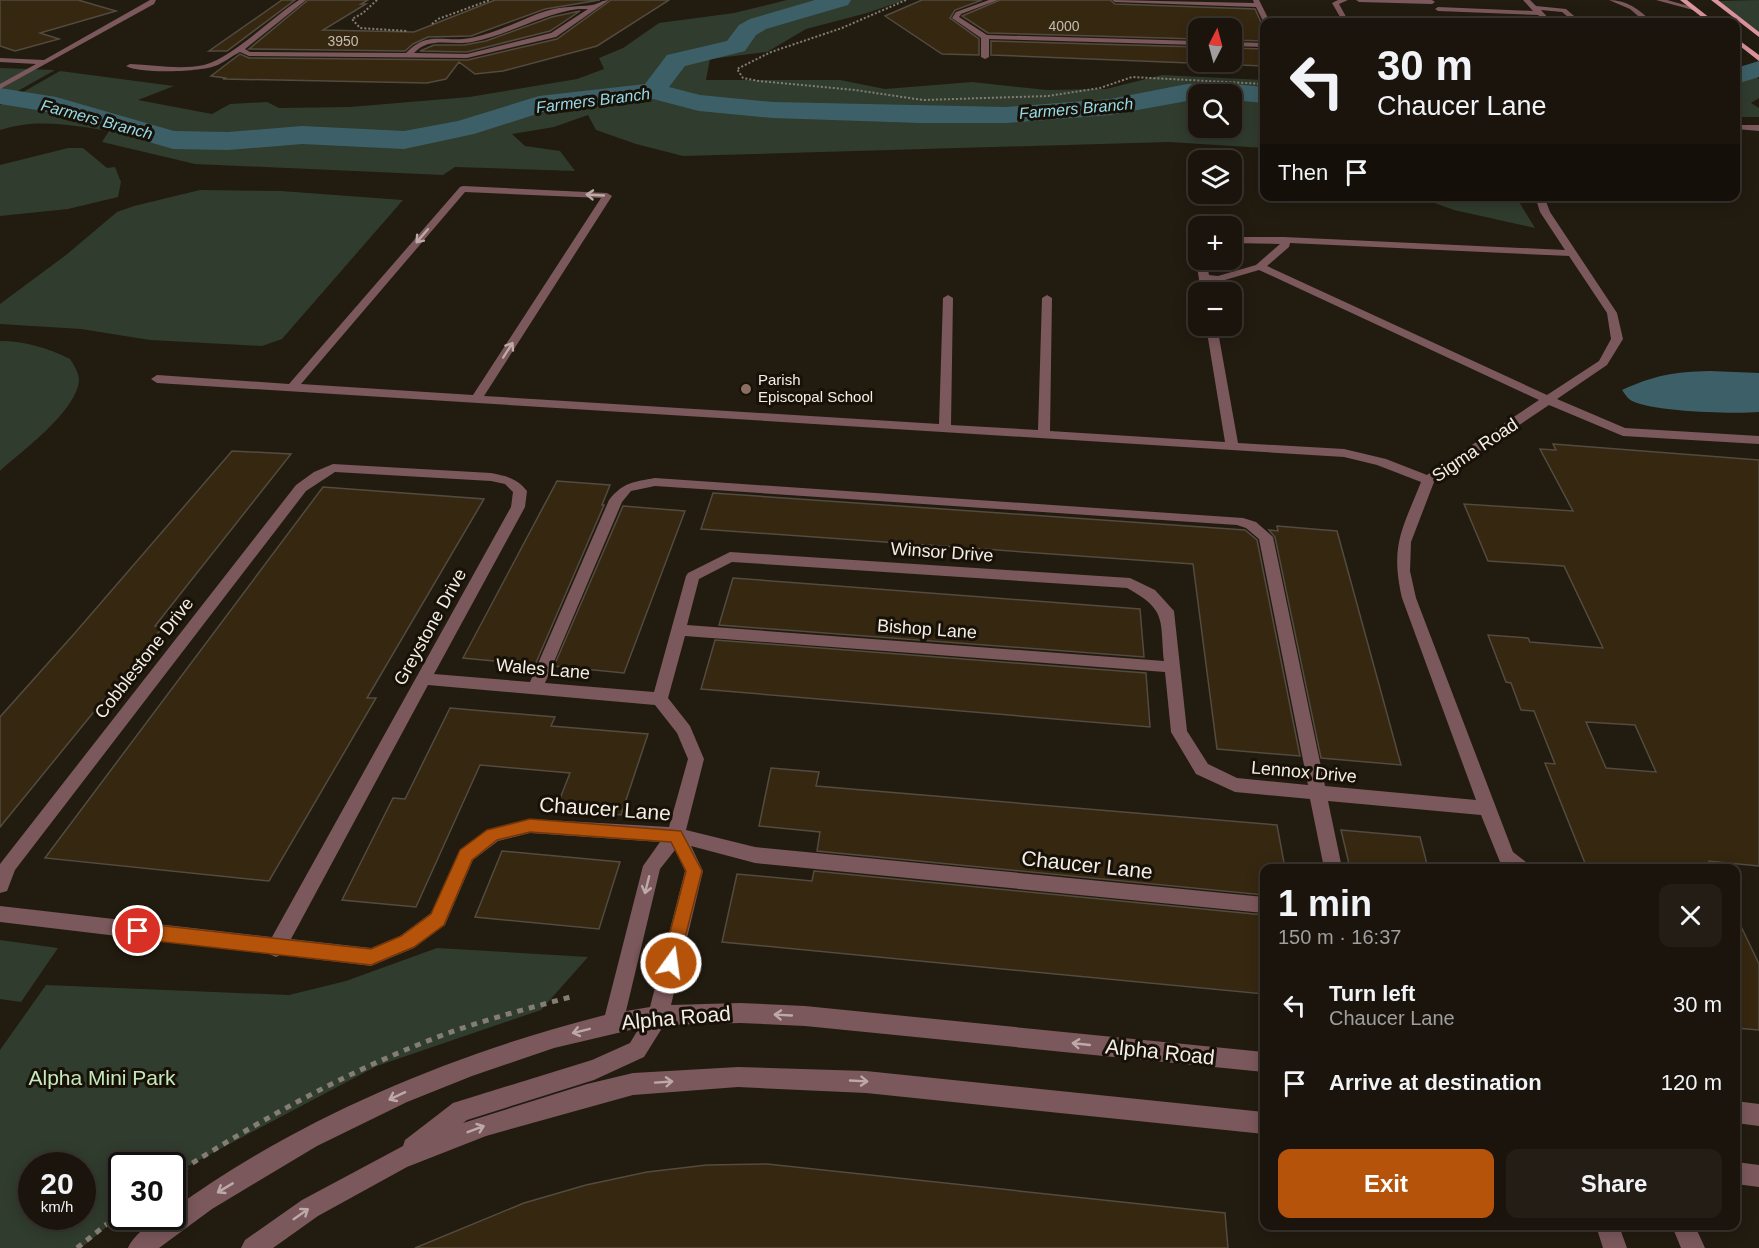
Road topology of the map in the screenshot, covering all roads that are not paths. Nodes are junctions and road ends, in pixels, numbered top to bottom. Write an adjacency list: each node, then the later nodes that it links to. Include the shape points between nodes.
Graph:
1 (153, 0): 39 (street)
2 (303, 0): 34 (street)
3 (606, 0): 16 (street)
4 (995, 0): 29 (street, via 958,13 955,18)
5 (1115, 0): 15 (street)
6 (1345, 0): 21 (street, via 1335,3)
7 (1359, 0): 13 (street)
8 (1526, 0): 19 (street)
9 (1612, 0): 24 (street)
10 (1659, 0): 17 (street)
11 (1683, 0): 17 (main road)
12 (1714, 0): 26 (main road)
13 (1399, 1): 14 (street); 18 (street)
14 (1431, 1): 19 (street, via 1436,11)
15 (1257, 2): 20 (street)
16 (596, 7): 35 (street, via 541,39 467,56); 35 (street, via 553,9 469,40 420,44)
17 (1693, 8): 25 (main road)
18 (1405, 9)
19 (1537, 10): 22 (street); 23 (street, via 1564,10)
20 (1265, 18)
21 (1344, 18)
22 (1545, 18)
23 (1573, 18)
24 (1644, 18)
25 (1707, 18)
26 (1737, 18)
27 (1740, 20): 28 (main road)
28 (1759, 35)
29 (985, 37): 30 (street); 36 (street)
30 (1188, 43)
31 (1242, 44): 33 (street)
32 (1740, 44): 37 (main road)
33 (1260, 45)
34 (240, 49): 35 (street, via 249,54); 40 (street, via 197,68)
35 (407, 57)
36 (985, 57)
37 (1759, 59)
38 (0, 60): 39 (street)
39 (45, 62): 41 (street)
40 (130, 66)
41 (0, 87)
42 (1740, 127): 43 (street)
43 (1759, 128)
44 (1541, 201): 47 (street, Sigma Road)
45 (1242, 240): 46 (street)
46 (1284, 240): 47 (street); 48 (street, via 1286,245)
47 (1571, 253): 58 (street, Sigma Road, via 1612,313 1617,339 1603,363)
48 (1260, 267): 50 (street, via 1218,279); 58 (street)
49 (1203, 270): 50 (street)
50 (1203, 278): 51 (street)
51 (1204, 282)
52 (948, 298): 59 (street)
53 (1047, 298): 60 (street)
54 (1214, 336): 62 (street)
55 (157, 379): 56 (street)
56 (292, 387): 57 (street); 57 (street, one-way to 56, via 607,196 463,189)
57 (476, 399): 59 (street)
58 (1548, 400): 61 (street, via 1623,432); 64 (street, Sigma Road)
59 (945, 428): 60 (street)
60 (1044, 434): 62 (street)
61 (1759, 440)
62 (1232, 446): 64 (street, via 1344,453)
63 (333, 468): 68 (street, Greystone Drive, via 491,477 509,481 520,491 518,507); 76 (street, Cobblestone Drive, via 301,488 8,866)
64 (1428, 480): 72 (street, Sigma Road, via 1404,542 1403,571 1409,598)
65 (1150, 594): 66 (street, Winsor Drive, via 1130,583 730,557 693,576); 67 (street, Lennox Drive, via 1167,611)
66 (678, 630): 67 (street, Bishop Lane); 70 (street)
67 (1173, 667): 71 (street, Lennox Drive, via 1179,732 1202,769 1235,785)
68 (423, 679): 69 (street, Wales Lane); 79 (street, Greystone Drive)
69 (536, 687): 70 (street, Wales Lane); 71 (street, via 616,500 627,488 655,482 1238,521 1266,537)
70 (660, 699): 73 (street, via 684,730 696,759)
71 (1316, 792): 72 (street, Lennox Drive); 74 (street)
72 (1487, 808): 75 (street, Sigma Road)
73 (676, 835): 77 (street, Chaucer Lane, via 755,855); 79 (street, Chaucer Lane, via 530,826 493,835 466,855 438,919 407,942 371,957); 80 (street, via 694,871); 81 (street, one-way to 81, via 652,866)
74 (1332, 864)
75 (1508, 864)
76 (0, 885)
77 (1260, 905)
78 (0, 914): 79 (street, Chaucer Lane)
79 (276, 948)
80 (658, 1015): 81 (street, Alpha Road); 82 (street, Alpha Road, one-way to 80, via 805,1016); 86 (street, via 637,1050 594,1070 461,1111)
81 (613, 1023): 91 (street, Alpha Road, one-way to 91, via 554,1038 401,1094 309,1138 204,1201)
82 (1260, 1062)
83 (1740, 1113): 84 (street)
84 (1759, 1115)
85 (1260, 1123): 86 (street, one-way to 85, via 486,1125 587,1095 633,1084 738,1077 866,1082)
86 (400, 1158): 92 (street, one-way to 86, via 310,1208)
87 (1740, 1174): 88 (street)
88 (1759, 1176)
89 (1609, 1230): 93 (street)
90 (1686, 1230): 94 (street)
91 (140, 1248)
92 (253, 1248)
93 (1615, 1248)
94 (1693, 1248)

